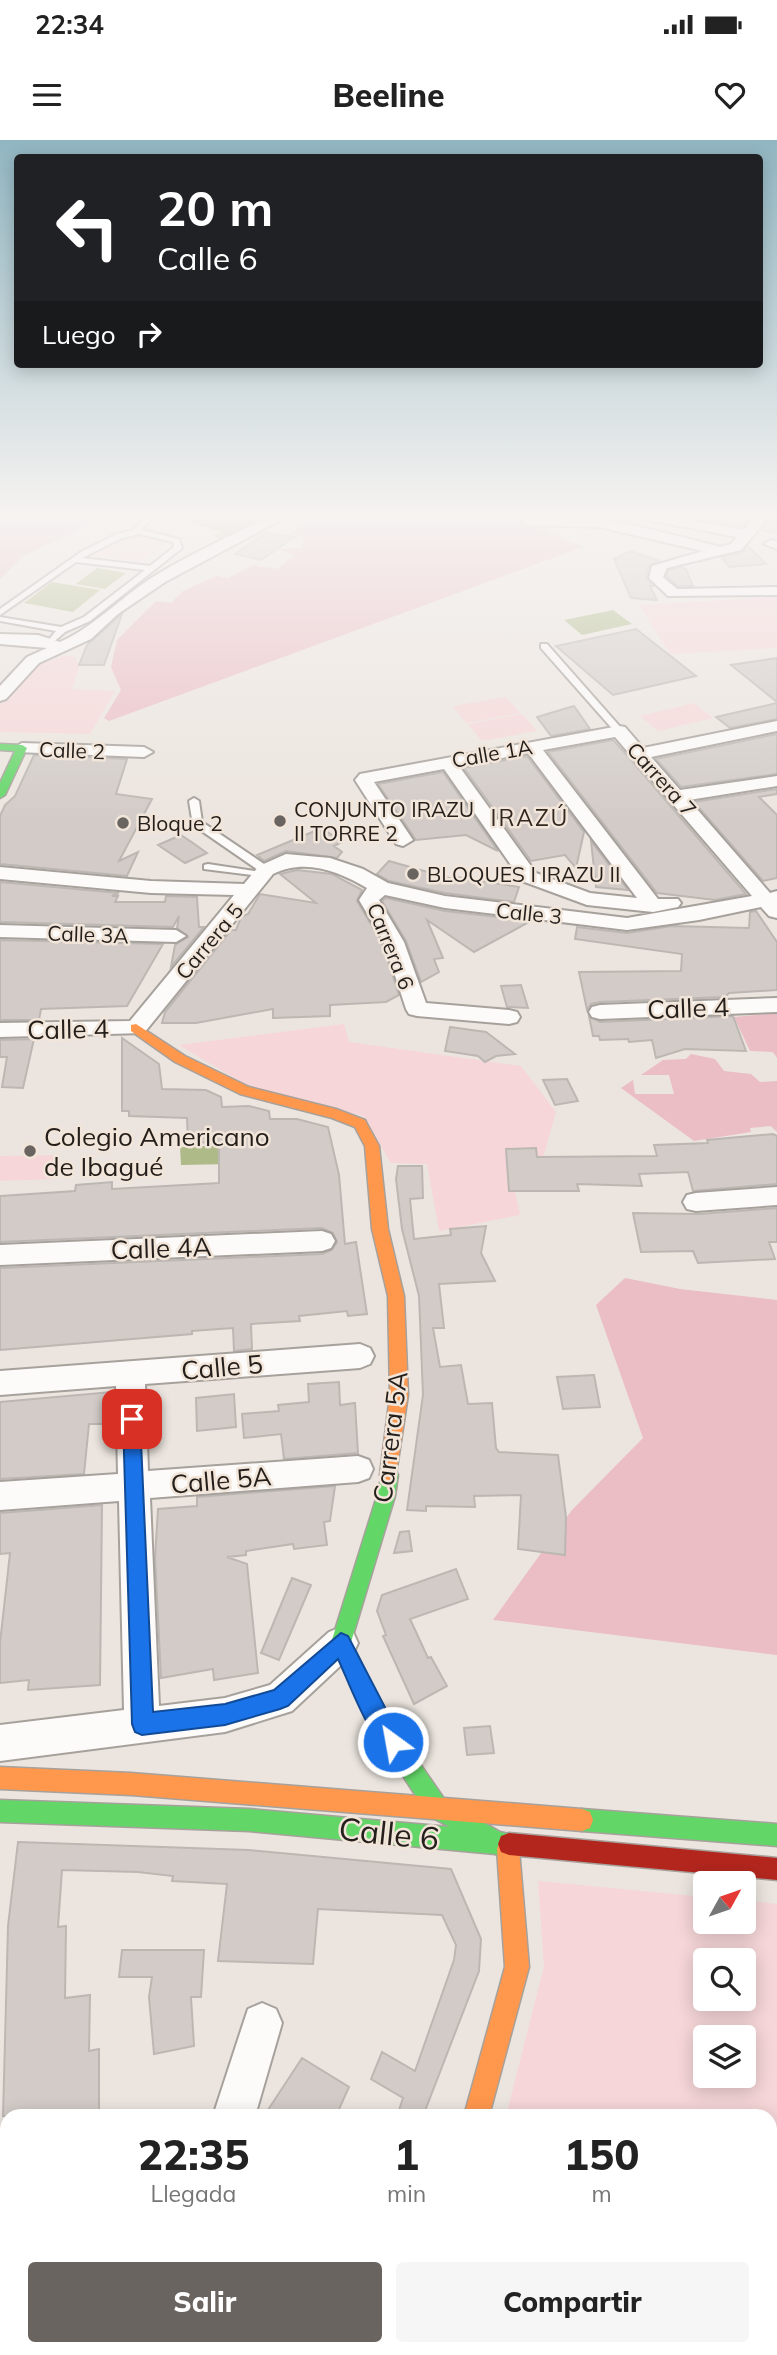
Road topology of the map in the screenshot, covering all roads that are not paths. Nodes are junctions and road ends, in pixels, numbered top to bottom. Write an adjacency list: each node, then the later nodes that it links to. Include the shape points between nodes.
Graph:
1 (90, 615): 4 (lane)
2 (108, 615): 6 (street, via 86,636)
3 (0, 620): 4 (lane)
4 (62, 630): 6 (lane)
5 (0, 642): 6 (street)
6 (54, 646): 8 (street, via 33,660)
7 (544, 646): 10 (lane, Carrera 7)
8 (0, 696)
9 (777, 726): 15 (street)
10 (619, 731): 11 (street, Calle 1A); 15 (street, Carrera 7)
11 (531, 746): 16 (street, Calle 1A); 28 (street)
12 (0, 747): 13 (street, Calle 2)
13 (22, 748): 14 (street, Calle 2); 18 (street)
14 (144, 752)
15 (639, 754): 19 (street, Carrera 7)
16 (447, 761): 21 (street, Calle 1A, via 363,780); 28 (street, Calle 3, via 529,877 587,899)
17 (777, 781): 19 (street)
18 (0, 794)
19 (678, 796): 27 (street, Carrera 7)
20 (194, 801): 25 (lane, via 197,823)
21 (403, 840)
22 (286, 860): 25 (street, Carrera 5); 26 (street, Calle 3, via 323,862)
23 (208, 867): 25 (lane)
24 (0, 873): 25 (street, via 151,887)
25 (260, 878): 34 (street, Carrera 5)
26 (382, 888): 27 (street, Calle 3, via 458,904 627,924); 33 (street, Carrera 6, via 369,900 394,943 417,1009)
27 (770, 901): 28 (street, Calle 3)
28 (653, 906)
29 (0, 931): 30 (street, Calle 3A)
30 (176, 936)
31 (777, 1005): 32 (street, Calle 4)
32 (600, 1012)
33 (509, 1017)
34 (136, 1028): 35 (street, Calle 4); 46 (street, Carrera 5A, via 217,1079 359,1124 372,1146 380,1229 396,1296 399,1395 386,1496)
35 (0, 1030)
36 (777, 1196): 37 (street)
37 (696, 1202)
38 (322, 1241): 39 (street, Calle 4A)
39 (0, 1255)
40 (360, 1356): 41 (street, Calle 5)
41 (130, 1375): 42 (street, Calle 5); 44 (street)
42 (0, 1383)
43 (358, 1469): 44 (street, Calle 5A)
44 (133, 1487): 45 (street, Calle 5A); 47 (street)
45 (0, 1496)
46 (341, 1643): 47 (street, via 280,1699 225,1715); 50 (street, via 378,1720)
47 (142, 1724): 48 (street)
48 (0, 1743)
49 (0, 1778): 50 (street, Calle 6)
50 (437, 1808): 52 (street, Calle 6); 53 (street)
51 (0, 1811): 53 (street, Calle 6, via 249,1820)
52 (777, 1835)
53 (508, 1846): 54 (street, Calle 6); 57 (street, via 517,1967)
54 (777, 1869)
55 (262, 2023): 56 (street)
56 (236, 2109)
57 (479, 2109)

